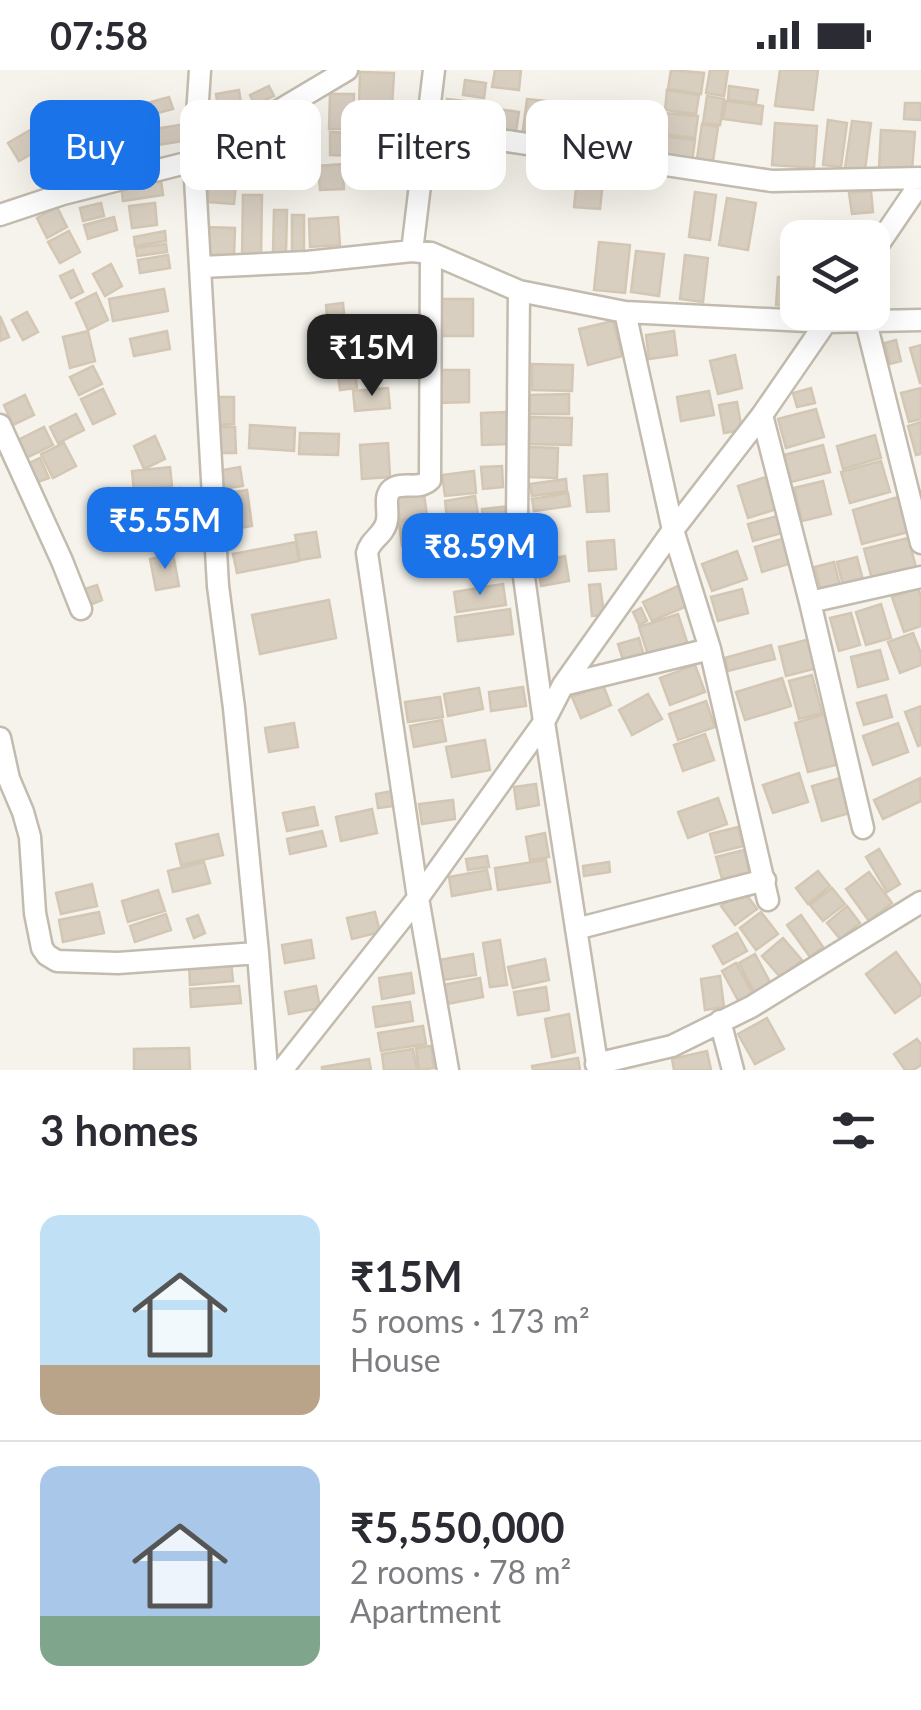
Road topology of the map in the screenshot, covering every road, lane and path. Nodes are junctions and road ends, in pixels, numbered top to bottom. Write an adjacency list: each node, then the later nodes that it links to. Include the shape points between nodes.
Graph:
1 (200, 70): 5 (street)
2 (347, 70): 4 (street)
3 (434, 70): 7 (street)
4 (324, 77): 6 (street)
5 (198, 100)
6 (289, 100)
7 (430, 100)
8 (506, 141): 10 (street, via 772,180)
9 (180, 165): 13 (street)
10 (921, 180): 14 (street)
11 (196, 190): 16 (street)
12 (424, 190): 15 (street)
13 (0, 216)
14 (890, 227)
15 (421, 252): 16 (street); 17 (street); 36 (street, via 430,480 390,491 387,521 367,553)
16 (201, 267): 39 (street, via 218,586)
17 (519, 291): 18 (street); 33 (street, via 517,526)
18 (625, 312): 19 (street); 26 (street)
19 (780, 316)
20 (921, 320): 21 (street)
21 (890, 321)
22 (820, 330): 24 (street)
23 (868, 330): 27 (street)
24 (762, 416): 26 (street); 29 (street)
25 (0, 426): 30 (street)
26 (672, 530): 31 (street); 32 (street)
27 (921, 543)
28 (921, 577): 29 (street)
29 (810, 602): 35 (street)
30 (82, 609)
31 (710, 649): 32 (street); 38 (street, via 766,890)
32 (564, 685): 33 (street)
33 (544, 722): 36 (street); 38 (street)
34 (0, 738): 39 (street, via 30,837 47,955 57,962 118,963)
35 (863, 828)
36 (418, 898): 43 (street); 44 (street)
37 (921, 902): 40 (street)
38 (576, 928): 41 (street)
39 (258, 953): 42 (street)
40 (720, 1022): 41 (street, via 672,1046); 45 (street)
41 (597, 1067)
42 (267, 1070)
43 (282, 1070)
44 (448, 1070)
45 (733, 1070)

